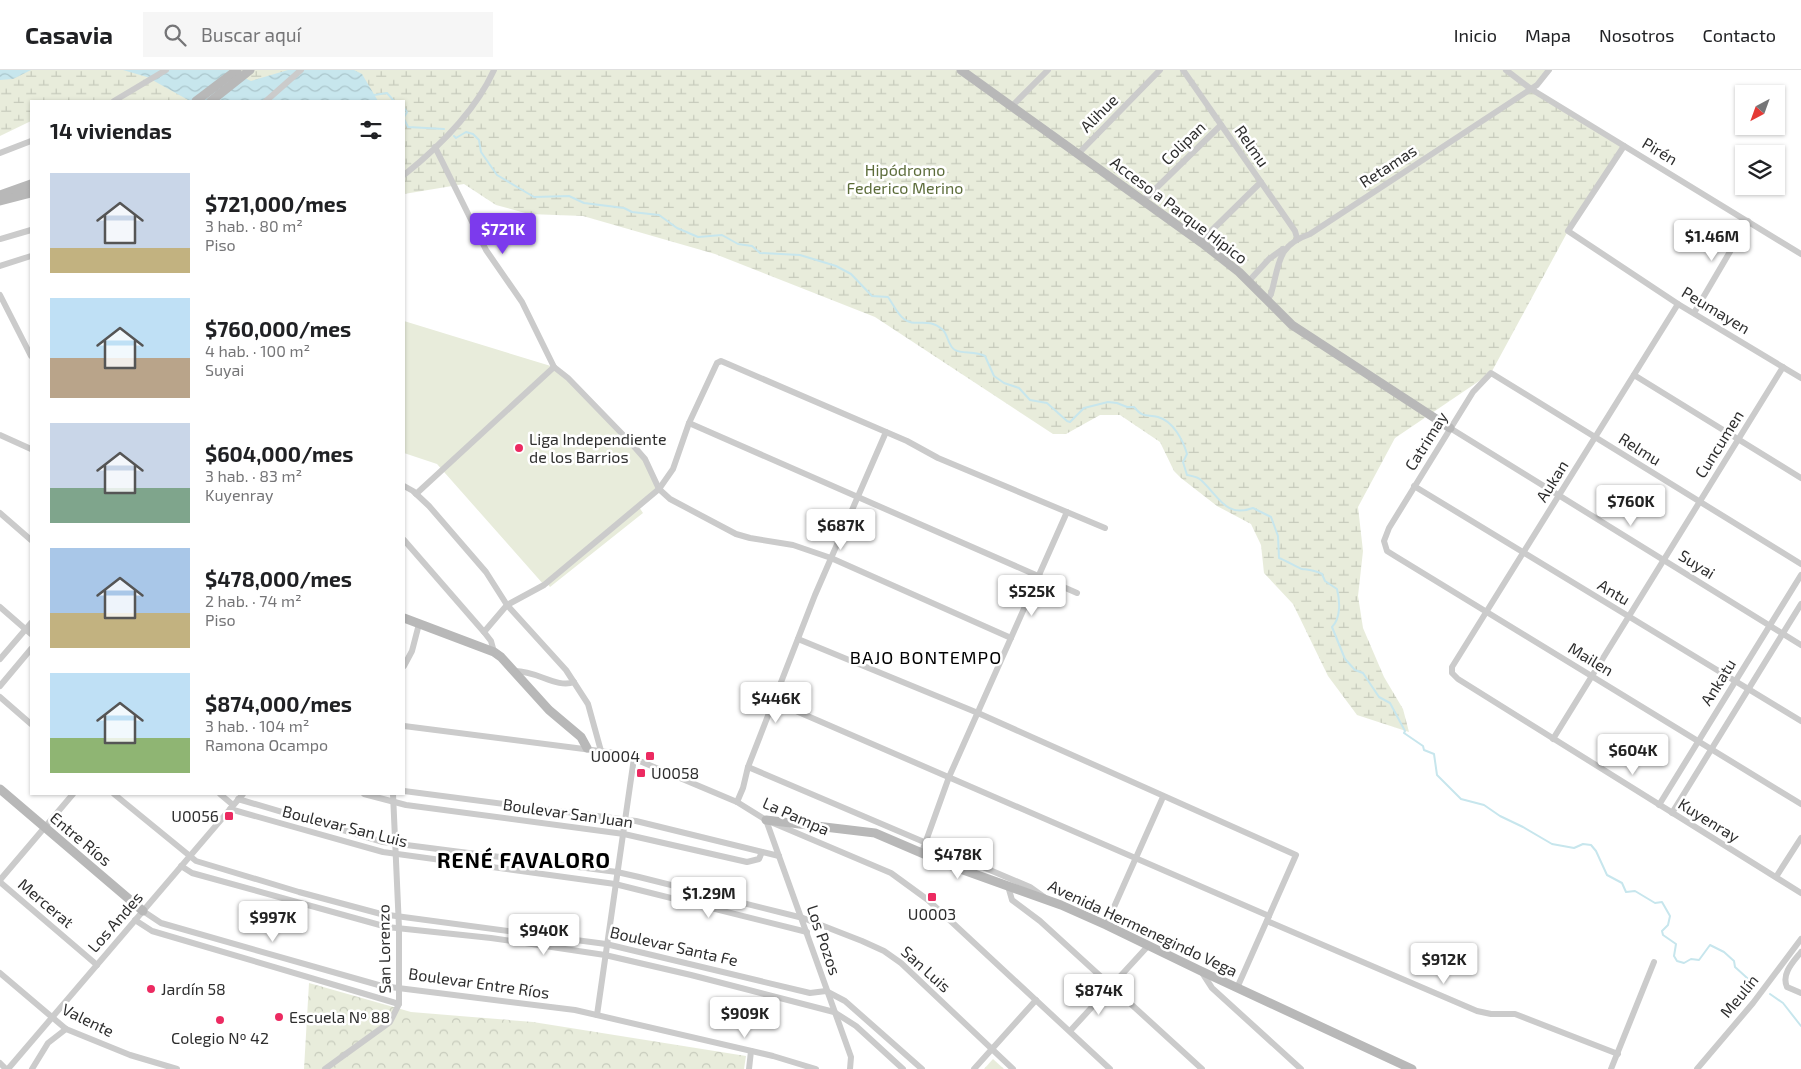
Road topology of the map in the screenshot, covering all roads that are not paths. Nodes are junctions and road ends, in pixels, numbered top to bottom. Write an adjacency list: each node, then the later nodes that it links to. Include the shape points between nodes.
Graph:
1 (166, 70): 13 (street)
2 (238, 70): 14 (street)
3 (250, 70): 15 (street)
4 (301, 70): 16 (street)
5 (494, 70): 21 (street, via 466,114)
6 (961, 70): 17 (street, Acceso a Parque Hípico)
7 (1048, 70): 17 (street)
8 (1160, 70): 23 (street, Alihue)
9 (1183, 70): 18 (street, Relmu)
10 (1506, 70): 12 (street, Pirén)
11 (1549, 70): 12 (street, Retamas)
12 (1531, 89): 20 (street, Pirén); 33 (street, Retamas, via 1310,234)
13 (116, 100)
14 (197, 100)
15 (212, 100)
16 (267, 100)
17 (1012, 106): 23 (street, Acceso a Parque Hípico)
18 (1221, 125): 25 (street, Relmu); 30 (street, Colipan)
19 (30, 141): 22 (street)
20 (1624, 146): 31 (street, Pirén); 43 (street, Peumayen, via 1568,231)
21 (434, 147): 24 (street); 46 (street, via 481,241 522,302)
22 (0, 153)
23 (1078, 154): 30 (street, Acceso a Parque Hípico)
24 (405, 174)
25 (1261, 182): 33 (street, Relmu); 35 (street)
26 (30, 184): 28 (street)
27 (30, 193): 29 (street)
28 (0, 195)
29 (0, 201)
30 (1143, 201): 35 (street, Acceso a Parque Hípico)
31 (1748, 220): 37 (street, Pirén); 44 (street)
32 (30, 230): 34 (street)
33 (1297, 238): 36 (street, Retamas)
34 (0, 239)
35 (1200, 242): 40 (street, Acceso a Parque Hípico)
36 (1284, 249): 40 (street, Retamas, via 1269,259); 42 (street)
37 (1801, 254)
38 (30, 256): 39 (street)
39 (0, 266)
40 (1248, 282): 42 (street, Acceso a Parque Hípico)
41 (0, 295): 45 (street)
42 (1267, 301): 52 (street, Acceso a Parque Hípico, via 1292,326)
43 (1678, 304): 44 (street, Peumayen); 49 (street, Aukan)
44 (1694, 313): 47 (street, Peumayen)
45 (30, 354)
46 (554, 367): 61 (street, via 645,459); 62 (street)
47 (1783, 367): 50 (street, Peumayen); 56 (street, Cuncumen)
48 (1491, 373): 52 (street, Catrimay, via 1473,392); 55 (street, Relmu)
49 (1634, 375): 55 (street, Aukan); 56 (street)
50 (1801, 378)
51 (689, 423): 53 (street, via 717,363 721,361); 61 (street, via 673,469); 63 (street)
52 (1450, 428): 59 (street, Catrimay); 64 (street, Suyai)
53 (886, 432): 63 (street); 66 (street, via 938,458)
54 (0, 435): 57 (street)
55 (1595, 437): 64 (street, Aukan); 65 (street, Relmu)
56 (1738, 439): 58 (street); 65 (street, Cuncumen)
57 (30, 449)
58 (1801, 478)
59 (1414, 486): 69 (street, Catrimay); 72 (street, Antu)
60 (405, 487): 62 (street)
61 (659, 490): 73 (street, via 736,534 793,545); 80 (street, via 544,585)
62 (416, 494): 80 (street, via 486,572)
63 (858, 496): 73 (street); 77 (street)
64 (1559, 496): 72 (street, Aukan); 74 (street, Suyai)
65 (1700, 501): 74 (street, Cuncumen); 75 (street, Relmu)
66 (1067, 512): 68 (street); 77 (street)
67 (0, 513): 70 (street)
68 (1105, 528)
69 (1389, 528): 82 (street, Mailen, via 1384,542 1387,551)
70 (30, 539)
71 (405, 541): 89 (street)
72 (1523, 553): 82 (street, Aukan); 83 (street, Antu)
73 (831, 558): 92 (street); 93 (street)
74 (1663, 559): 83 (street, Cuncumen); 87 (street, Suyai)
75 (1801, 564)
76 (1801, 574): 87 (street, Ankatu)
77 (1037, 577): 78 (street); 92 (street)
78 (1078, 593)
79 (1801, 604): 91 (street, Ankatu)
80 (507, 605): 89 (street); 103 (street)
81 (0, 607): 88 (street)
82 (1486, 611): 100 (street, Aukan); 101 (street, Mailen)
83 (1628, 616): 101 (street, Cuncumen); 102 (street, Antu)
84 (405, 618): 86 (street)
85 (30, 623): 88 (street)
86 (419, 624): 96 (street); 98 (street, via 414,646)
87 (1770, 626): 91 (street, Suyai); 102 (street, Ankatu)
88 (25, 630): 90 (street); 97 (street)
89 (484, 632): 96 (street)
90 (30, 633)
91 (1783, 634): 94 (street, Suyai); 105 (street, Ankatu)
92 (1011, 638): 108 (street)
93 (798, 639): 107 (street); 108 (street)
94 (1801, 645)
95 (30, 650): 104 (street)
96 (494, 652): 99 (street)
97 (0, 659)
98 (405, 664)
99 (514, 671): 103 (street, via 538,674 559,684); 114 (street, via 549,710 581,737)
100 (1452, 672): 112 (street, Kuyenray, via 1458,679)
101 (1591, 675): 112 (street, Cuncumen); 113 (street, Mailen)
102 (1736, 680): 105 (street, Antu); 113 (street, Ankatu)
103 (574, 682): 116 (street, via 588,704)
104 (0, 686)
105 (1749, 688): 109 (street, Antu); 115 (street, Ankatu)
106 (0, 697): 110 (street)
107 (773, 702): 118 (street); 119 (street)
108 (978, 713): 119 (street); 128 (street)
109 (1801, 721)
110 (30, 723)
111 (405, 726): 114 (street, La Pampa)
112 (1552, 738): 132 (street, Kuyenray)
113 (1699, 740): 115 (street, Mailen); 132 (street, Ankatu)
114 (587, 748): 116 (street, La Pampa)
115 (1712, 748): 131 (street, Mailen); 134 (street, Ankatu)
116 (601, 751): 117 (street, La Pampa)
117 (634, 758): 130 (street, La Pampa); 135 (street)
118 (748, 768): 130 (street); 141 (street)
119 (949, 777): 141 (street); 146 (street)
120 (0, 789): 137 (street, Entre Ríos)
121 (405, 791): 135 (street, Boulevar San Juan)
122 (72, 795): 137 (street)
123 (115, 795): 144 (street, Boulevar Santa Fe)
124 (221, 795): 133 (street)
125 (368, 795): 129 (street, Boulevar San Juan)
126 (393, 795): 129 (street, San Lorenzo)
127 (241, 796): 133 (street, Los Andes); 140 (street, Boulevar San Luis, via 383,842)
128 (1162, 797): 146 (street); 158 (street, via 1296,855)
129 (393, 802): 138 (street, Boulevar San Juan); 140 (street, San Lorenzo)
130 (737, 802): 136 (street, La Pampa)
131 (1801, 804)
132 (1659, 805): 134 (street, Kuyenray)
133 (232, 807): 143 (street, Boulevar San Luis); 144 (street, Los Andes)
134 (1672, 813): 149 (street, Kuyenray)
135 (625, 819): 138 (street); 142 (street, Boulevar San Juan)
136 (766, 820): 141 (street, Avenida Hermenegindo Vega, via 875,833); 145 (street, Los Pozos); 177 (street, La Pampa, via 842,851 908,884)
137 (45, 827): 150 (street); 155 (street, Entre Ríos)
138 (624, 834): 142 (street, Boulevar San Juan, via 747,862 759,859); 148 (street)
139 (1801, 838): 149 (street)
140 (395, 843): 143 (street, San Lorenzo); 148 (street, Boulevar San Luis)
141 (923, 847): 152 (street, Avenida Hermenegindo Vega); 154 (street, via 1030,887)
142 (762, 852): 145 (street, Boulevar San Juan)
143 (396, 855): 151 (street, Boulevar San Luis); 156 (street, San Lorenzo)
144 (190, 856): 147 (street, Los Andes); 156 (street, Boulevar Santa Fe, via 202,863 299,892)
145 (779, 856): 157 (street, Los Pozos)
146 (1135, 858): 158 (street); 160 (street)
147 (181, 866): 155 (street, Los Andes); 161 (street, Boulevar Santa Fe, via 192,873)
148 (617, 872): 151 (street); 157 (street, Boulevar San Luis)
149 (1776, 877): 153 (street, Kuyenray)
150 (0, 881): 169 (street, Mercerat)
151 (615, 884): 162 (street, Boulevar San Luis); 164 (street)
152 (1008, 886): 154 (street, Avenida Hermenegindo Vega); 173 (street, via 1012,900)
153 (1801, 893)
154 (1047, 900): 160 (street, Avenida Hermenegindo Vega)
155 (143, 911): 159 (street, Los Andes); 172 (street, Boulevar Entre Ríos, via 161,923 382,986)
156 (398, 916): 161 (street, San Lorenzo); 164 (street, Boulevar Santa Fe)
157 (803, 918): 162 (street, Los Pozos); 184 (street, San Luis, via 884,951)
158 (1268, 919): 174 (street); 186 (street, via 1477,1011 1515,1014)
159 (135, 920): 169 (street, Los Andes); 178 (street, Boulevar Entre Ríos, via 152,931)
160 (1106, 925): 165 (street, Avenida Hermenegindo Vega)
161 (399, 928): 167 (street, Boulevar Santa Fe); 172 (street, San Lorenzo)
162 (807, 932): 175 (street, Los Pozos)
163 (1801, 939): 207 (street, Meulín)
164 (606, 944): 167 (street); 175 (street, Boulevar Santa Fe, via 810,994)
165 (1148, 946): 170 (street, Avenida Hermenegindo Vega); 173 (street)
166 (1801, 952): 176 (street, via 1787,970 1785,982 1787,987)
167 (605, 955): 179 (street, Boulevar Santa Fe); 180 (street)
168 (1654, 962): 186 (street)
169 (97, 965): 181 (street, Los Andes)
170 (1201, 971): 174 (street, Avenida Hermenegindo Vega); 204 (street, via 1212,988)
171 (0, 973): 181 (street, Valente)
172 (400, 986): 178 (street, San Lorenzo); 180 (street, Boulevar Entre Ríos)
173 (1112, 986): 183 (street); 203 (street)
174 (1238, 988): 189 (street, Avenida Hermenegindo Vega)
175 (826, 991): 179 (street, Los Pozos); 198 (street, via 845,1001)
176 (1801, 993)
177 (1036, 1000): 183 (street, La Pampa); 184 (street)
178 (399, 1004): 193 (street, San Lorenzo, via 390,1022)
179 (834, 1012): 196 (street, Los Pozos, via 851,1057); 197 (street, Boulevar Santa Fe, via 856,1026)
180 (596, 1015): 185 (street, Boulevar Entre Ríos)
181 (52, 1018): 182 (street, Valente); 190 (street, Los Andes)
182 (66, 1028): 191 (street, via 48,1043); 192 (street, Valente, via 130,1055)
183 (1070, 1032): 187 (street, La Pampa)
184 (992, 1048): 199 (street); 200 (street, San Luis)
185 (751, 1051): 194 (street); 195 (street, Boulevar Entre Ríos)
186 (1618, 1054): 206 (street)
187 (1103, 1062): 201 (street); 202 (street, La Pampa)
188 (0, 1064): 190 (street)
189 (1396, 1065): 205 (street, Avenida Hermenegindo Vega)
190 (7, 1069)
191 (32, 1069)
192 (176, 1069)
193 (325, 1069)
194 (749, 1069)
195 (816, 1069)
196 (850, 1069)
197 (903, 1069)
198 (922, 1069)
199 (974, 1069)
200 (1013, 1069)
201 (1097, 1069)
202 (1110, 1069)
203 (1202, 1069)
204 (1301, 1069)
205 (1412, 1069)
206 (1612, 1069)
207 (1697, 1069)

